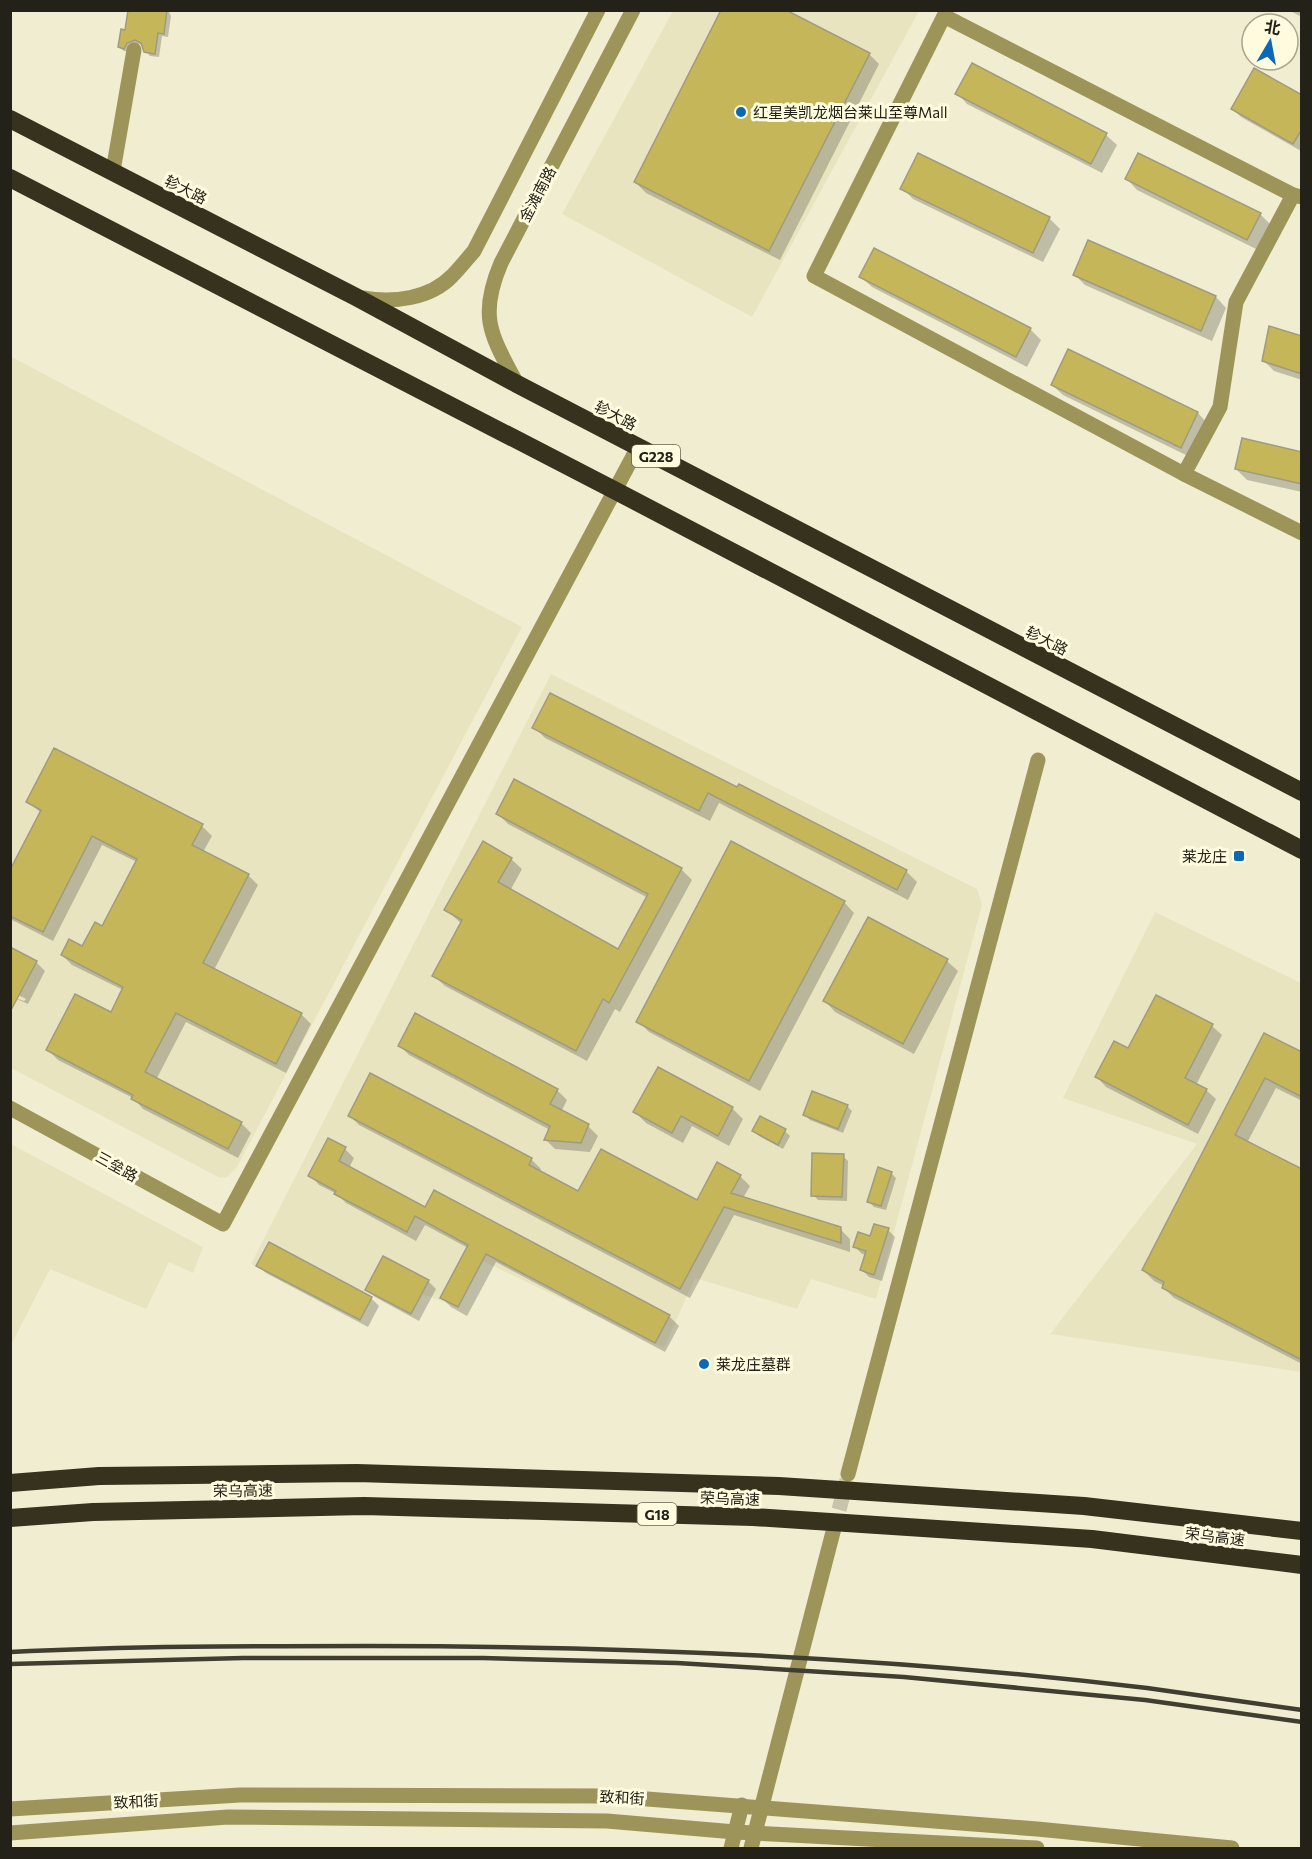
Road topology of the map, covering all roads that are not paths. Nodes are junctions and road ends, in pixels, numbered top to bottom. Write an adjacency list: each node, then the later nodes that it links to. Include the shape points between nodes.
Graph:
1 (598, 10): 9 (street, 金滩南路, via 474,251 451,278 432,290 406,299)
2 (633, 10): 10 (street, 金滩南路, via 492,286 490,327)
3 (946, 14): 8 (street); 12 (street, via 814,276)
4 (134, 50): 6 (street)
5 (10, 119): 6 (highway, 轸大路 / G228)
6 (113, 171): 9 (highway, 轸大路 / G228)
7 (10, 178): 13 (highway)
8 (1297, 196): 12 (street, via 1236,302 1220,407)
9 (356, 297): 10 (highway, 轸大路 / G228)
10 (517, 384): 11 (highway, 轸大路 / G228)
11 (638, 447): 13 (street); 16 (highway, 轸大路 / G228)
12 (1184, 474): 14 (street)
13 (614, 490): 17 (highway); 18 (street, 三垒路, via 223,1224)
14 (1302, 533)
15 (1038, 760): 19 (street)
16 (1302, 792)
17 (1302, 850)
18 (10, 1108)
19 (848, 1474)
20 (10, 1482): 22 (highway, 荣乌高速 / G18, via 99,1476 357,1473 779,1486 1084,1506)
21 (10, 1518): 24 (highway, 荣乌高速 / G18, via 93,1512 364,1506 753,1517 1092,1539)
22 (1302, 1531)
23 (833, 1532): 27 (street)
24 (1302, 1565)
25 (742, 1805): 26 (street, 致和街, via 608,1796 240,1795); 27 (street, 致和街); 29 (street)
26 (10, 1809)
27 (760, 1809): 28 (street); 34 (street, 致和街)
28 (754, 1831): 29 (street, 致和街); 32 (street); 33 (street, 致和街)
29 (735, 1832): 30 (street, 致和街, via 607,1821 228,1817); 31 (street)
30 (10, 1833)
31 (731, 1848)
32 (751, 1848)
33 (1037, 1848)
34 (1232, 1848)

